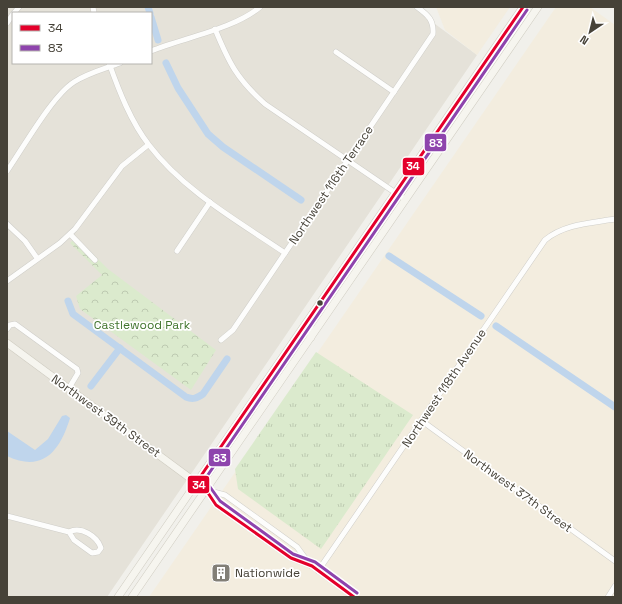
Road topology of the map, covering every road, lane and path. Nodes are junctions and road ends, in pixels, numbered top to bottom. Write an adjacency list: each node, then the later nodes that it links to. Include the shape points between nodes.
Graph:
1 (260, 7): 5 (street, via 252,14)
2 (417, 7): 9 (street, Northwest 116th Terrace, via 430,16 434,25 433,34)
3 (522, 7): 13 (main road)
4 (538, 7): 14 (main road)
5 (215, 29): 6 (street); 11 (street, via 230,65 249,90 265,104)
6 (152, 51)
7 (336, 52): 9 (street)
8 (110, 65): 10 (street, via 130,112); 12 (street, via 72,83 56,98)
9 (394, 92): 11 (street, Northwest 116th Terrace)
10 (148, 145): 15 (street, via 185,183); 18 (street, via 122,166)
11 (348, 160): 13 (street); 20 (street, Northwest 116th Terrace)
12 (7, 171)
13 (396, 192): 14 (street); 24 (main road)
14 (406, 200): 26 (main road)
15 (210, 202): 19 (street); 20 (street)
16 (615, 219): 30 (street, Northwest 118th Avenue, via 568,228 554,233 545,240)
17 (7, 224): 21 (street, via 25,241)
18 (70, 234): 21 (street); 22 (street)
19 (177, 251)
20 (285, 253): 27 (street, Northwest 116th Terrace, via 233,330)
21 (37, 258): 23 (street)
22 (95, 260)
23 (7, 280)
24 (314, 311): 26 (main road, via 310,326); 31 (main road)
25 (7, 329): 29 (street, via 15,324 77,369 78,373)
26 (311, 336): 32 (main road)
27 (221, 340)
28 (7, 343): 29 (main road, Northwest 39th Street)
29 (69, 388): 31 (main road, Northwest 39th Street)
30 (422, 421): 35 (street, Northwest 37th Street); 37 (street, Northwest 118th Avenue)
31 (196, 482): 32 (main road, Northwest 39th Street); 39 (main road)
32 (206, 490): 36 (street, Northwest 39th Street, via 216,505 291,558); 36 (street, Northwest 39th Street, via 225,495 297,547); 40 (main road)
33 (7, 516): 34 (street)
34 (69, 532): 34 (street, via 74,540 92,554 101,548 99,542 81,529)
35 (615, 561)
36 (312, 566): 37 (street, Northwest 39th Street)
37 (318, 571): 41 (street, Northwest 39th Street)
38 (615, 586): 42 (street)
39 (118, 597)
40 (132, 597)
41 (354, 597)
42 (608, 597)

